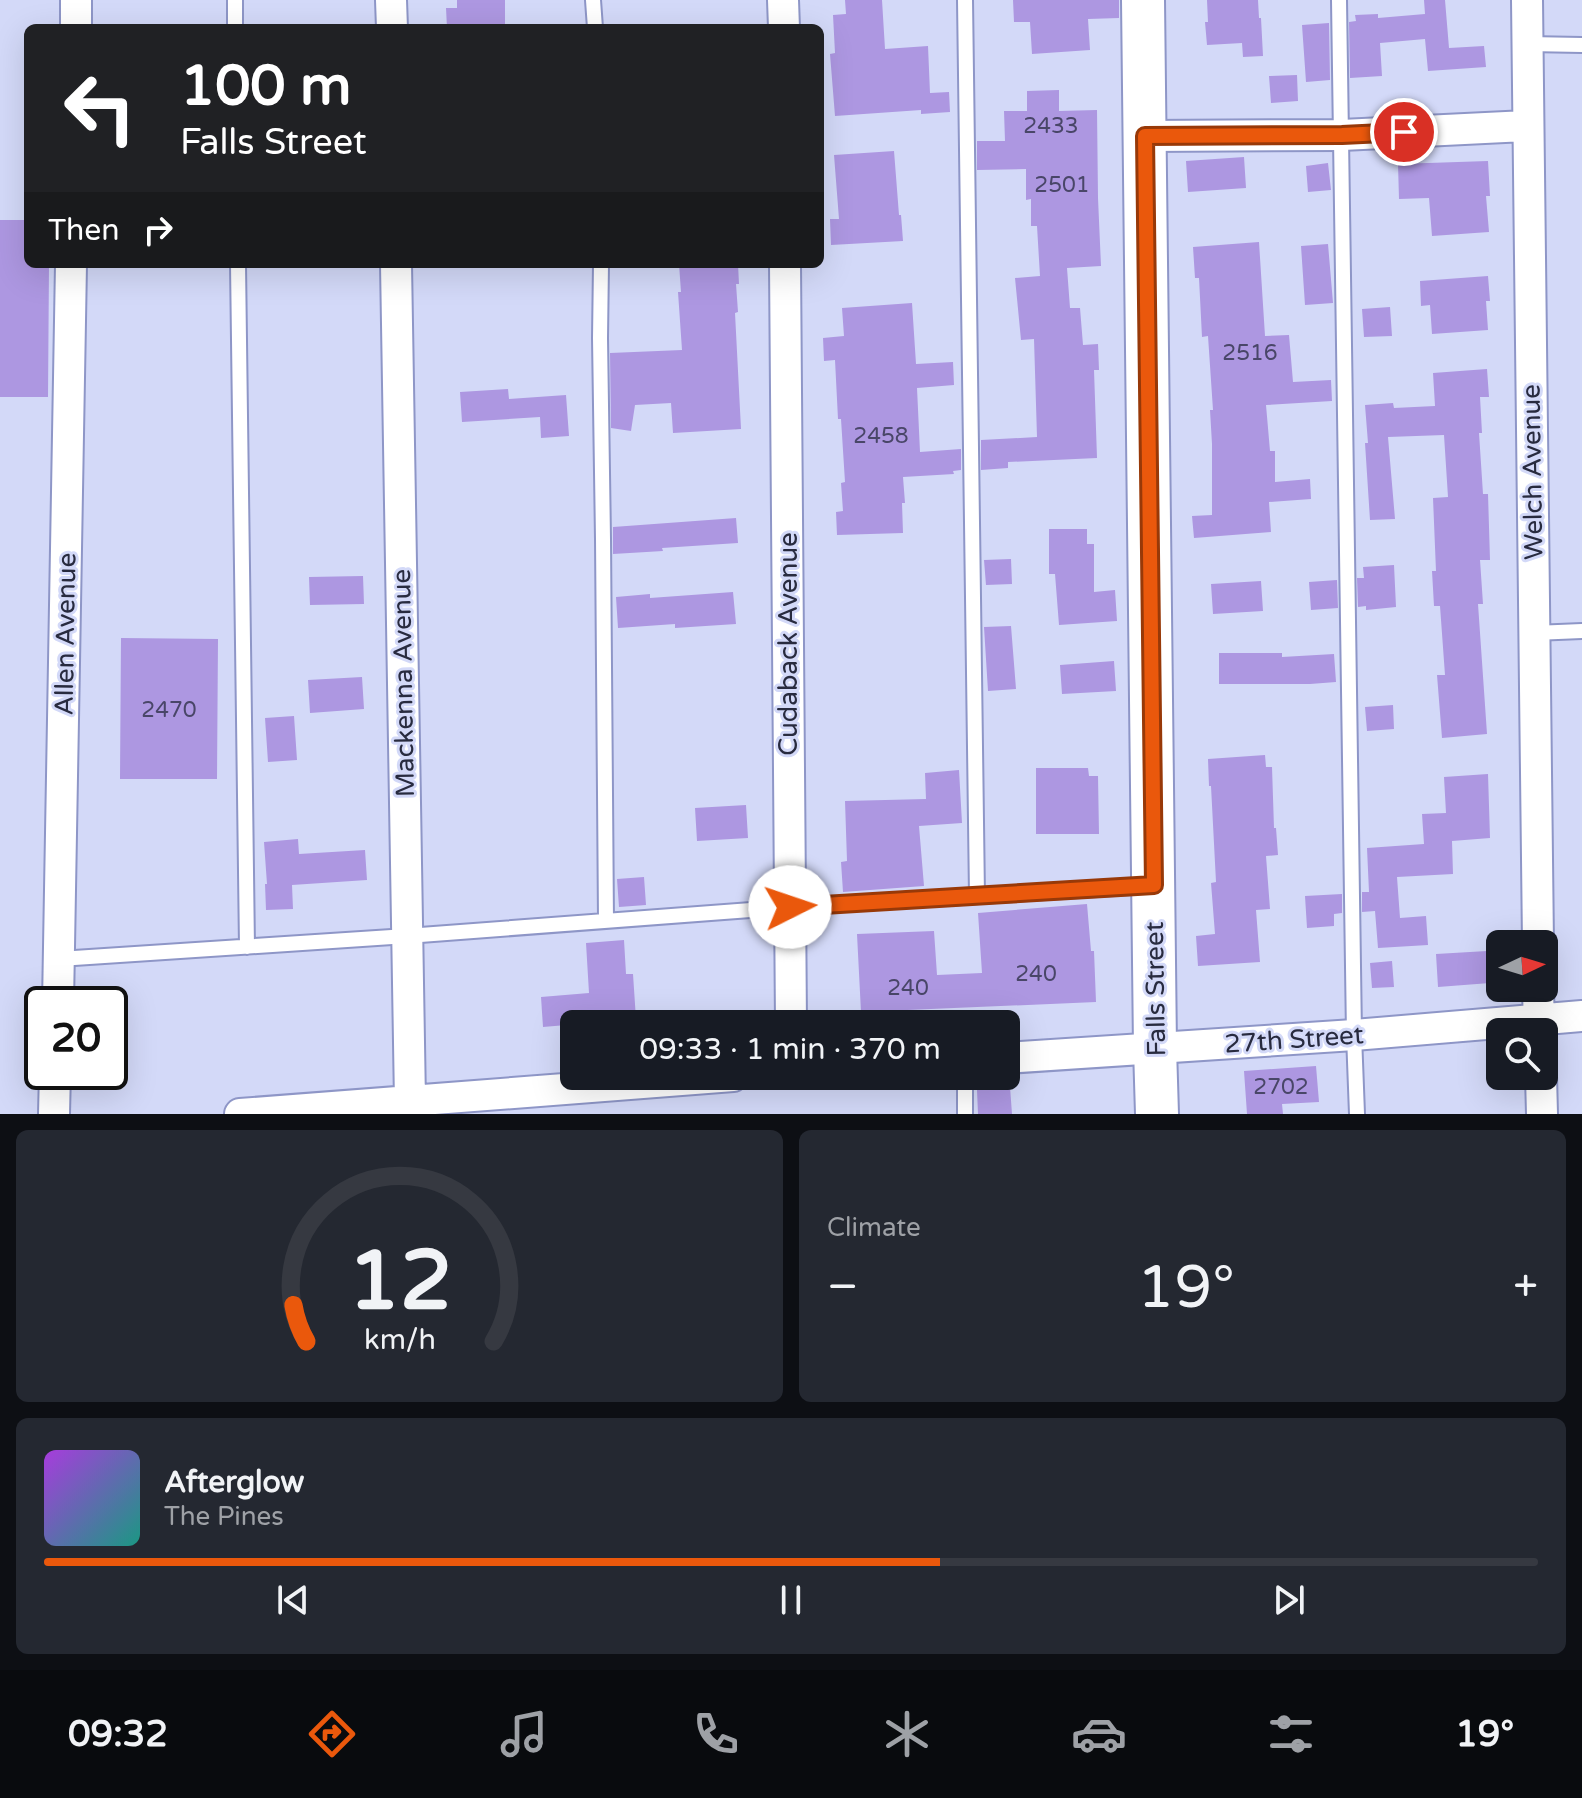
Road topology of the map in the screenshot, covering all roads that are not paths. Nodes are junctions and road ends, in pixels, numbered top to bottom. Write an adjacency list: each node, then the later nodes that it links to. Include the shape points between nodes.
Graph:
1 (76, 0): 10 (street)
2 (235, 0): 11 (lane)
3 (391, 0): 12 (street)
4 (593, 0): 13 (lane)
5 (783, 0): 14 (street)
6 (965, 0): 28 (lane)
7 (1143, 0): 19 (street, Falls Street)
8 (1339, 0): 18 (lane)
9 (1527, 0): 15 (street, Welch Avenue)
10 (76, 24)
11 (235, 24)
12 (392, 24)
13 (595, 24)
14 (784, 24)
15 (1528, 44): 16 (lane); 17 (street, Welch Avenue)
16 (1582, 45)
17 (1528, 126): 18 (street); 26 (street, Welch Avenue)
18 (1342, 135): 19 (street); 40 (lane)
19 (1145, 136): 27 (street, Falls Street)
20 (71, 268): 34 (street, Allen Avenue)
21 (238, 268): 33 (lane)
22 (396, 268): 32 (street, Mackenna Avenue)
23 (601, 268): 30 (lane)
24 (785, 268): 29 (street, Cudaback Avenue)
25 (1582, 631): 26 (lane)
26 (1534, 633): 31 (street, Welch Avenue)
27 (1154, 885): 28 (lane); 41 (street, Falls Street)
28 (977, 896): 29 (lane)
29 (790, 907): 30 (lane); 36 (street, Cudaback Avenue)
30 (606, 921): 32 (lane)
31 (1538, 930)
32 (407, 936): 33 (lane); 47 (street, Mackenna Avenue)
33 (247, 947): 34 (lane)
34 (59, 959): 35 (street, Allen Avenue)
35 (58, 986)
36 (791, 1010)
37 (1582, 1016): 38 (street, 27th Street)
38 (1558, 1022)
39 (1486, 1029): 40 (street, 27th Street)
40 (1354, 1035): 41 (street, 27th Street); 52 (lane)
41 (1155, 1048): 42 (street, 27th Street); 51 (street, Falls Street)
42 (1020, 1057)
43 (55, 1090): 48 (street)
44 (560, 1090): 47 (street)
45 (965, 1090): 50 (lane)
46 (1541, 1090): 53 (street)
47 (410, 1102): 49 (street)
48 (54, 1114)
49 (240, 1114)
50 (965, 1114)
51 (1157, 1114)
52 (1357, 1114)
53 (1542, 1114)

